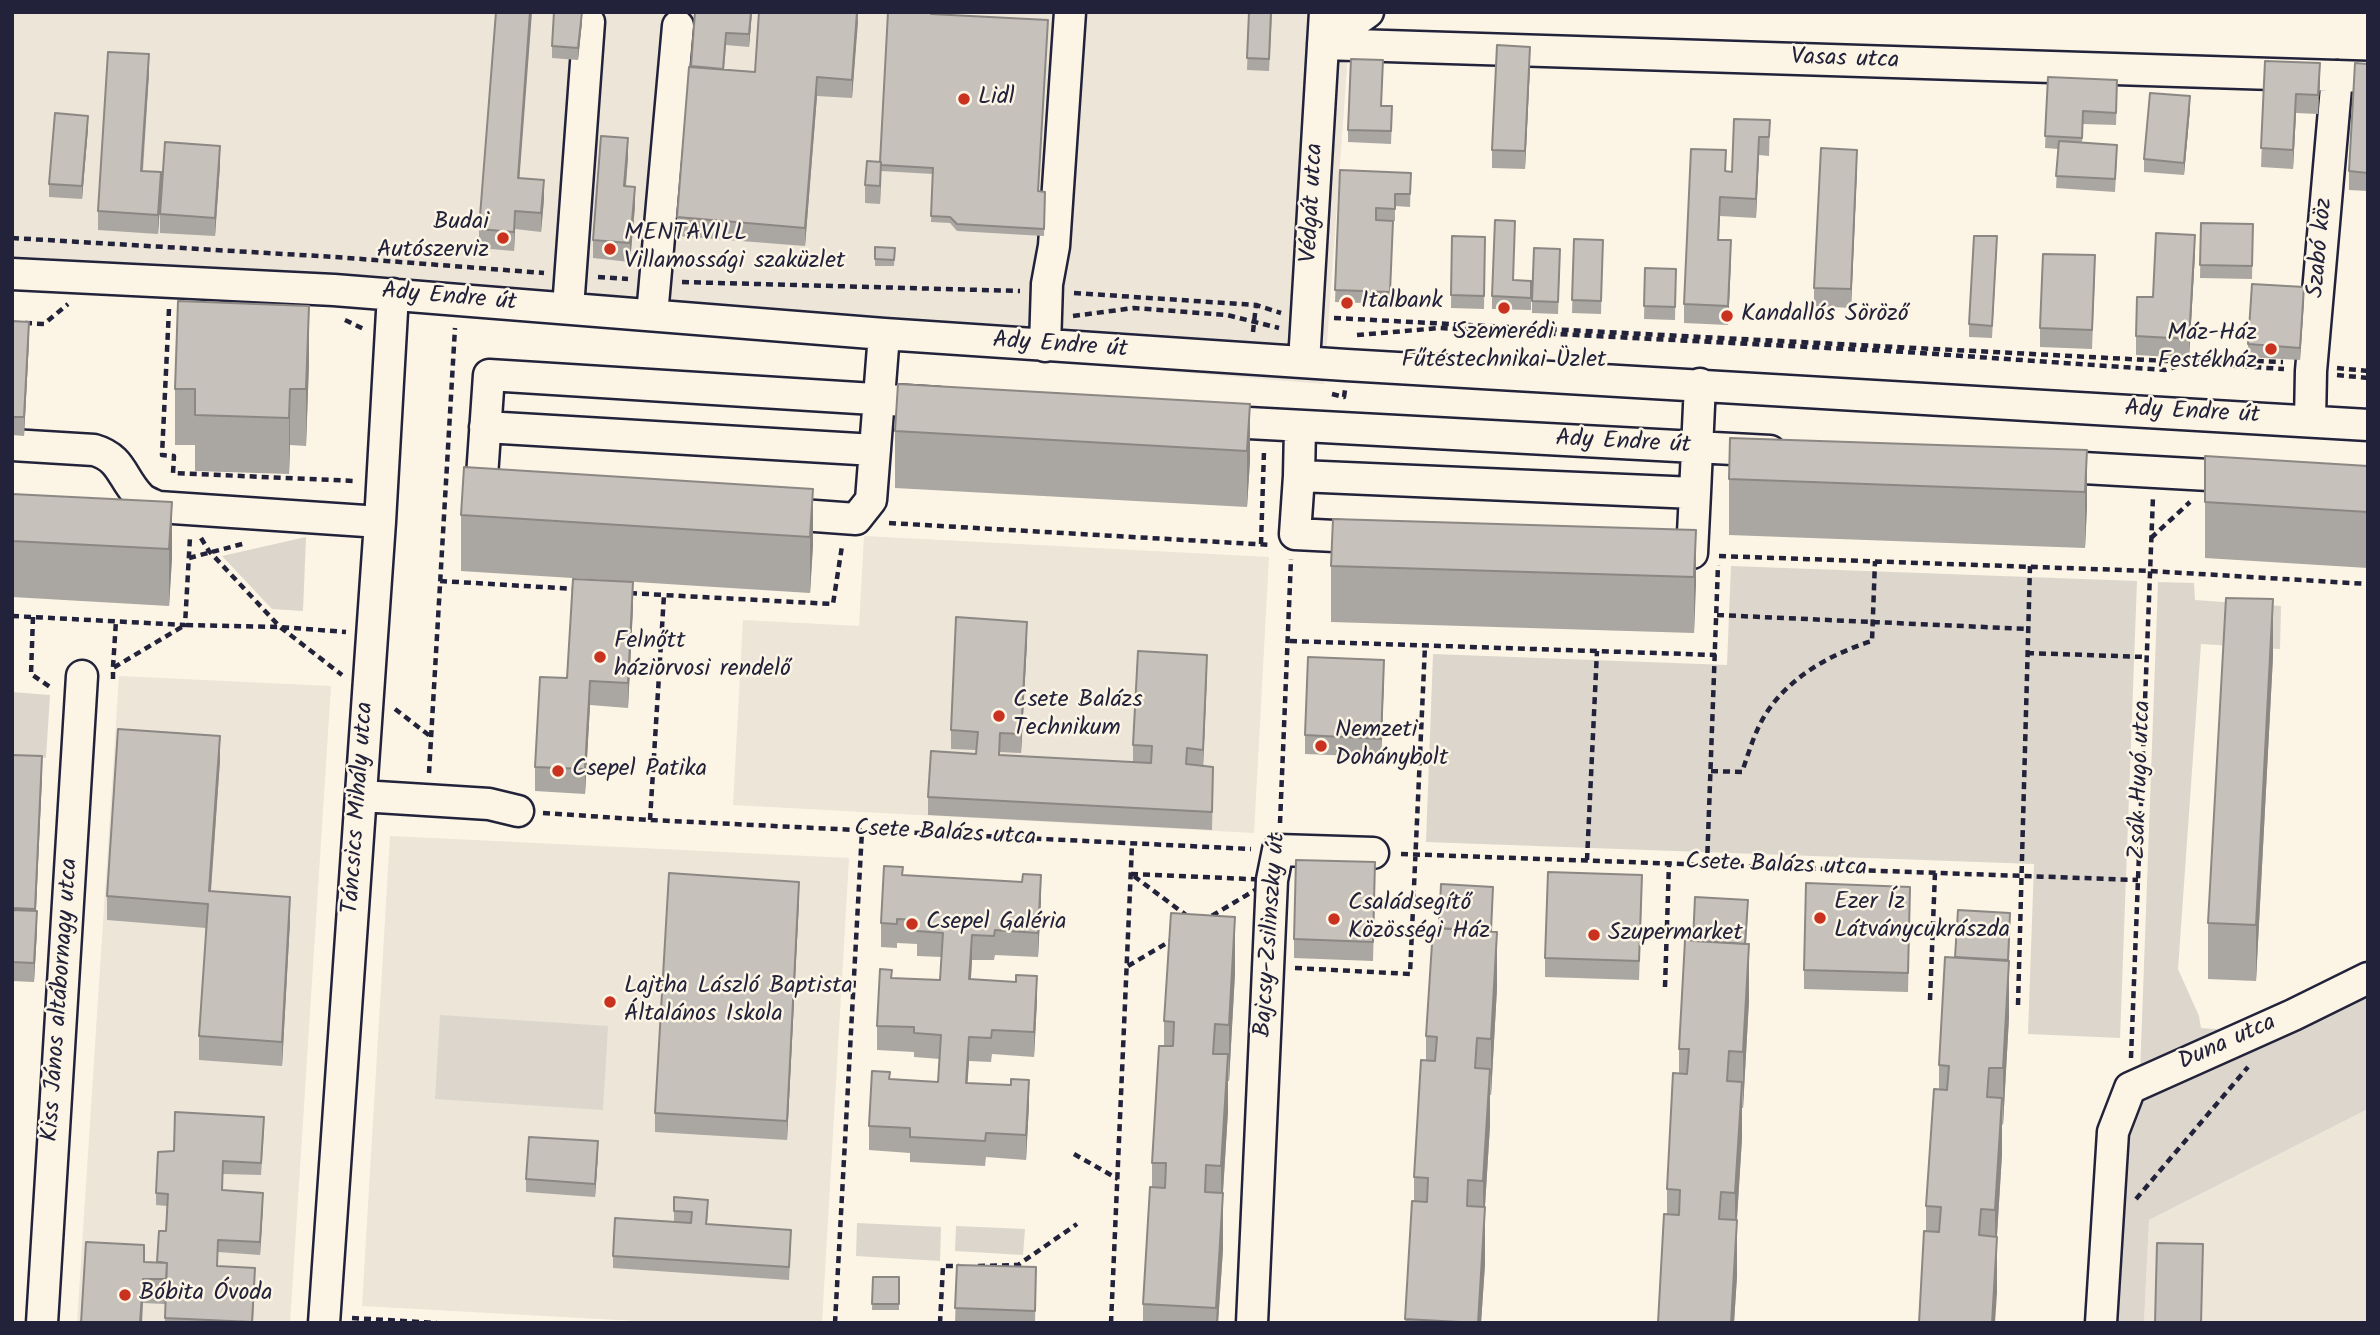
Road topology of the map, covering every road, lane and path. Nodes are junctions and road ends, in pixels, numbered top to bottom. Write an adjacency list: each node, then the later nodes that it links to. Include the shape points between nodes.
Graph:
1 (1053, 12): 4 (street)
2 (1325, 12): 7 (street, Védgát utca)
3 (1368, 12): 7 (street)
4 (1070, 13): 16 (street)
5 (589, 22): 12 (street)
6 (678, 26): 13 (street)
7 (1323, 44): 8 (street, Vasas utca); 22 (street, Védgát utca)
8 (2337, 76): 9 (street, Vasas utca); 26 (street, Szabó köz)
9 (2368, 76)
10 (12, 238): 12 (path)
11 (12, 274): 14 (street, Ady Endre út)
12 (571, 275): 13 (path); 18 (street)
13 (656, 281): 16 (path); 19 (street)
14 (393, 294): 18 (street, Ady Endre út); 53 (street, Táncsics Mihály utca)
15 (169, 304): 47 (path, via 162,456 174,456 173,473)
16 (1046, 304): 17 (path); 20 (path, via 1069,317 1134,309); 24 (street)
17 (1256, 305): 20 (path); 22 (path)
18 (568, 309): 19 (street, Ady Endre út)
19 (652, 315): 23 (street, Ady Endre út)
20 (1254, 321): 22 (path, via 1285,330)
21 (455, 323): 64 (path)
22 (1306, 324): 25 (street, Védgát utca); 26 (path); 26 (path, via 1346,336 1440,328 2165,370 2189,363)
23 (884, 334): 24 (street, Ady Endre út); 30 (street)
24 (1045, 346): 25 (street, Ady Endre út)
25 (1304, 362): 29 (street, Ady Endre út)
26 (2311, 367): 27 (path); 28 (path); 33 (street, Szabó köz)
27 (2368, 371)
28 (2368, 379)
29 (1700, 384): 33 (street, Ady Endre út); 39 (street)
30 (879, 400): 31 (street); 36 (street, via 489,375); 40 (street)
31 (961, 405)
32 (1182, 419): 34 (street, Ady Endre út)
33 (2310, 421): 35 (street, Ady Endre út)
34 (1264, 425): 37 (street, Ady Endre út); 52 (path, via 1261,544)
35 (2368, 425)
36 (485, 427): 40 (street); 49 (street, via 481,491)
37 (1300, 427): 39 (street, Ady Endre út); 45 (street)
38 (12, 445): 50 (street, via 106,454 139,496)
39 (1697, 447): 41 (street, Ady Endre út); 48 (street)
40 (875, 450): 52 (street, via 871,500)
41 (1794, 453)
42 (2015, 464): 43 (street)
43 (2154, 472): 44 (street); 56 (path, Zsák Hugó utca)
44 (2219, 476): 46 (street); 56 (path)
45 (1299, 477): 48 (street); 57 (street, via 1295,534)
46 (2273, 479)
47 (355, 481)
48 (1695, 493): 59 (street, via 1692,553)
49 (523, 494)
50 (159, 507): 53 (street); 55 (street, via 145,510)
51 (745, 510): 52 (street)
52 (856, 519): 68 (path, via 843,539 833,604)
53 (380, 522): 89 (street, Táncsics Mihály utca)
54 (197, 530): 75 (path, via 209,551)
55 (113, 534)
56 (2151, 538): 63 (path, Zsák Hugó utca)
57 (1405, 539)
58 (1292, 548): 78 (path, Bajcsy-Zsilinszky út)
59 (1651, 551)
60 (189, 558): 74 (path)
61 (1875, 561): 62 (path); 69 (path, via 1719,556); 73 (path)
62 (2030, 566): 63 (path); 76 (path)
63 (2150, 571): 65 (path); 83 (path, Zsák Hugó utca)
64 (440, 581): 66 (path); 90 (path)
65 (2368, 583)
66 (585, 590)
67 (624, 593): 68 (path)
68 (664, 595): 92 (path)
69 (1717, 615): 73 (path); 82 (path)
70 (12, 616): 71 (path)
71 (33, 617): 72 (path); 87 (path, via 31,674)
72 (116, 621): 74 (path); 84 (path)
73 (1872, 623): 76 (path); 88 (path, via 1872,641 1806,672 1766,712 1742,772)
74 (186, 625): 75 (path); 84 (path)
75 (280, 627): 77 (path); 85 (path)
76 (2028, 629): 81 (path)
77 (346, 632)
78 (1290, 641): 79 (path); 95 (path, Bajcsy-Zsilinszky út)
79 (1425, 646): 80 (path); 97 (path)
80 (1597, 651): 82 (path); 98 (path)
81 (2027, 653): 83 (path); 103 (path)
82 (1716, 655): 88 (path)
83 (2146, 657): 105 (path, Zsák Hugó utca)
84 (113, 668): 86 (path)
85 (343, 676)
86 (112, 682)
87 (70, 684): 123 (street, Kiss János altábornagy utca)
88 (1711, 771): 100 (path)
89 (361, 796): 90 (street); 122 (street, Táncsics Mihály utca)
90 (428, 800): 91 (street, via 489,804)
91 (517, 811): 92 (path, Csete Balázs utca)
92 (650, 820): 93 (path, Csete Balázs utca)
93 (862, 830): 94 (path, Csete Balázs utca); 125 (path)
94 (1132, 844): 95 (path, Csete Balázs utca); 102 (path)
95 (1278, 850): 96 (street); 104 (street, Bajcsy-Zsilinszky út)
96 (1373, 853)
97 (1415, 854): 98 (path, Csete Balázs utca); 111 (path, via 1410,974)
98 (1587, 860): 99 (path, Csete Balázs utca)
99 (1669, 863): 100 (path, Csete Balázs utca); 113 (path)
100 (1707, 865): 101 (path, Csete Balázs utca)
101 (1936, 873): 103 (path, Csete Balázs utca); 114 (path)
102 (1131, 874): 104 (path); 106 (path); 110 (path)
103 (2021, 876): 105 (path, Csete Balázs utca); 115 (path)
104 (1272, 880): 106 (path); 111 (street, Bajcsy-Zsilinszky út)
105 (2138, 880): 117 (path, Zsák Hugó utca)
106 (1198, 924): 107 (path); 108 (path)
107 (1186, 931)
108 (1208, 931)
109 (1175, 938): 110 (path)
110 (1127, 967): 119 (path)
111 (1268, 967): 128 (street, Bajcsy-Zsilinszky út)
112 (2368, 978): 117 (street, Duna utca)
113 (1665, 987)
114 (1930, 1000)
115 (2018, 1005)
116 (2248, 1067): 121 (path)
117 (2130, 1088): 121 (street, via 2113,1132)
118 (1074, 1154): 119 (path)
119 (1118, 1179): 127 (path)
120 (1077, 1224): 126 (path, via 1018,1265 943,1266)
121 (2106, 1234): 129 (street)
122 (325, 1312): 124 (path, via 353,1303 352,1318)
123 (42, 1323)
124 (437, 1323)
125 (835, 1323)
126 (940, 1323)
127 (1111, 1323)
128 (1252, 1323)
129 (2101, 1323)

